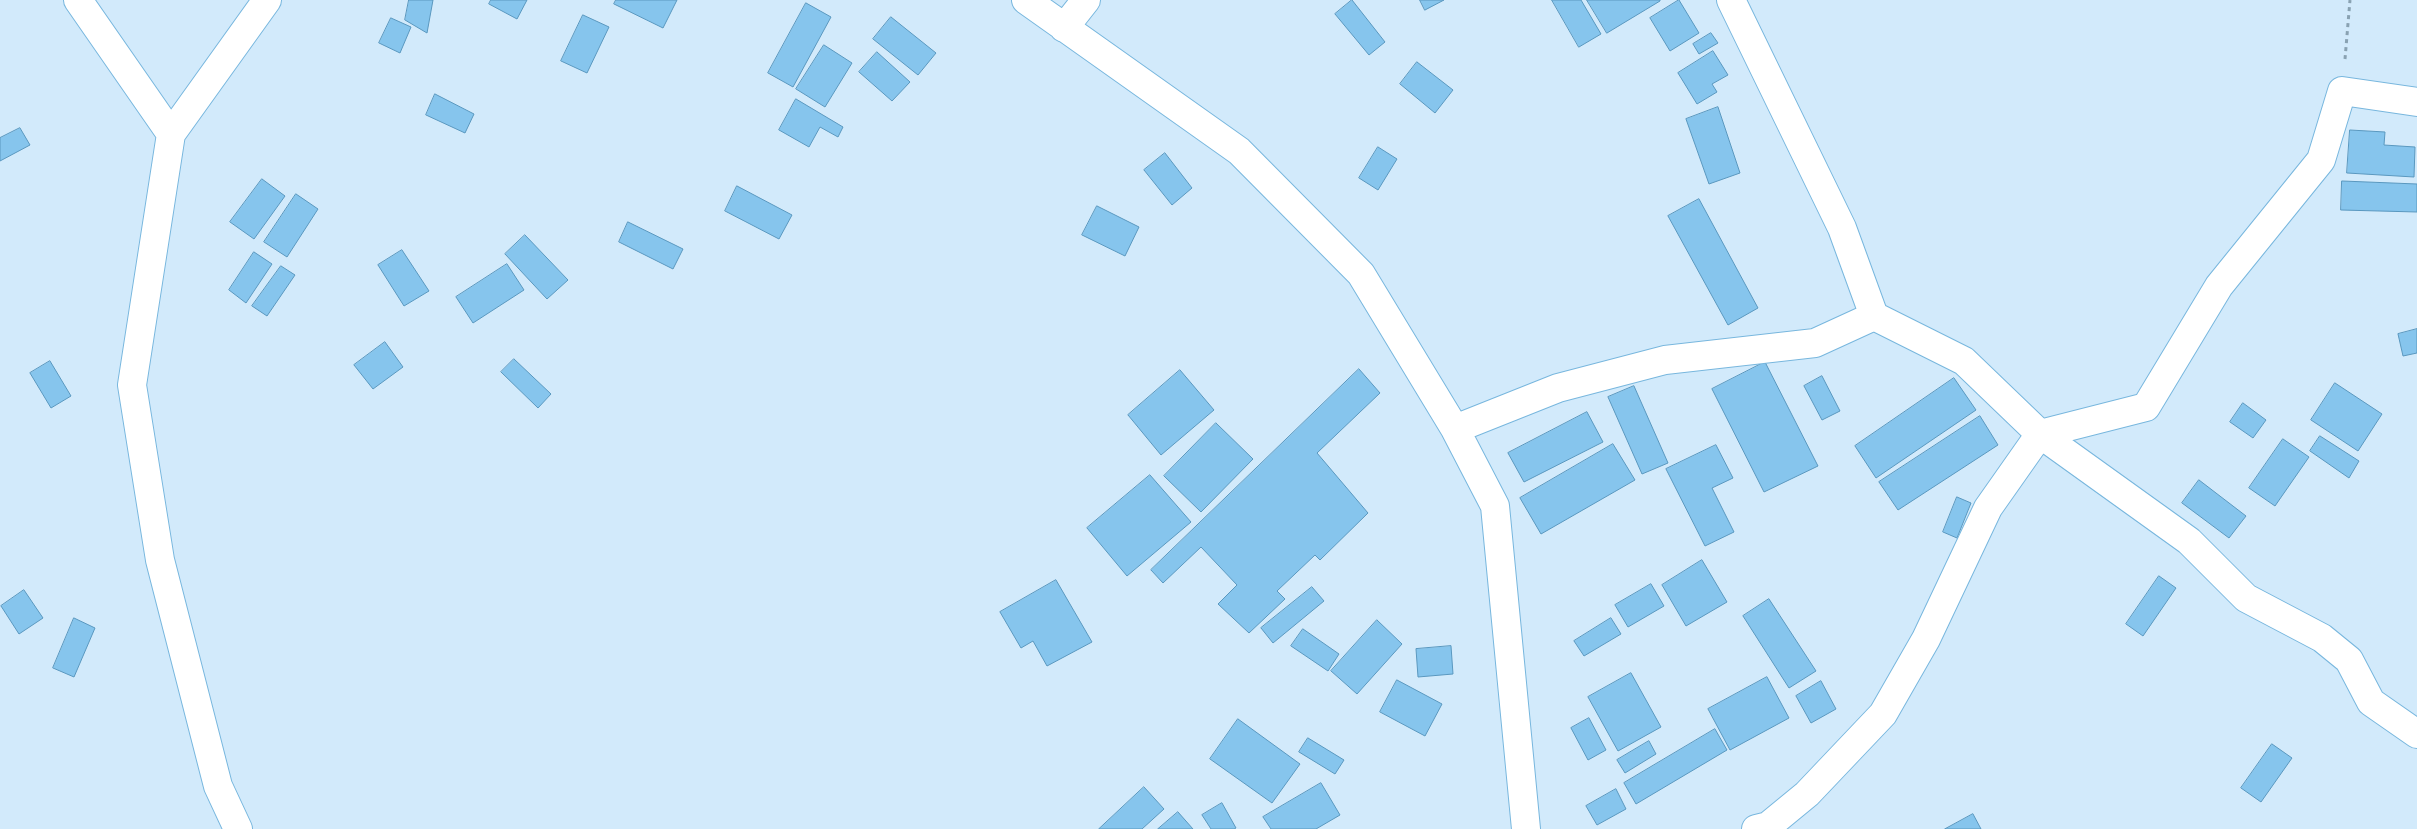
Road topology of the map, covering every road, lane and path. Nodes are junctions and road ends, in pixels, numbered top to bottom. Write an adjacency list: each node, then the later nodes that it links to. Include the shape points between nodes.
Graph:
1 (78, 0): 10 (street)
2 (267, 0): 10 (street)
3 (1026, 0): 7 (street)
4 (1086, 0): 7 (street)
5 (1731, 0): 11 (street, via 1842,228)
6 (2350, 0): 8 (path)
7 (1064, 28): 12 (street, via 1239,152 1361,274)
8 (2342, 91): 9 (street); 13 (street, via 2321,160 2219,286 2146,407)
9 (2417, 102)
10 (172, 134): 15 (street, via 132,385 160,560 218,786)
11 (1874, 316): 12 (street, via 1815,343 1665,360 1558,388); 13 (street, via 1964,361)
12 (1455, 429): 16 (street, via 1495,506)
13 (2040, 434): 14 (street, via 2189,541 2246,598 2322,638 2349,660 2371,702); 17 (street, via 1988,508 1926,639 1883,714 1807,794 1768,826)
14 (2417, 734)
15 (238, 829)
16 (1526, 829)
17 (1756, 829)

